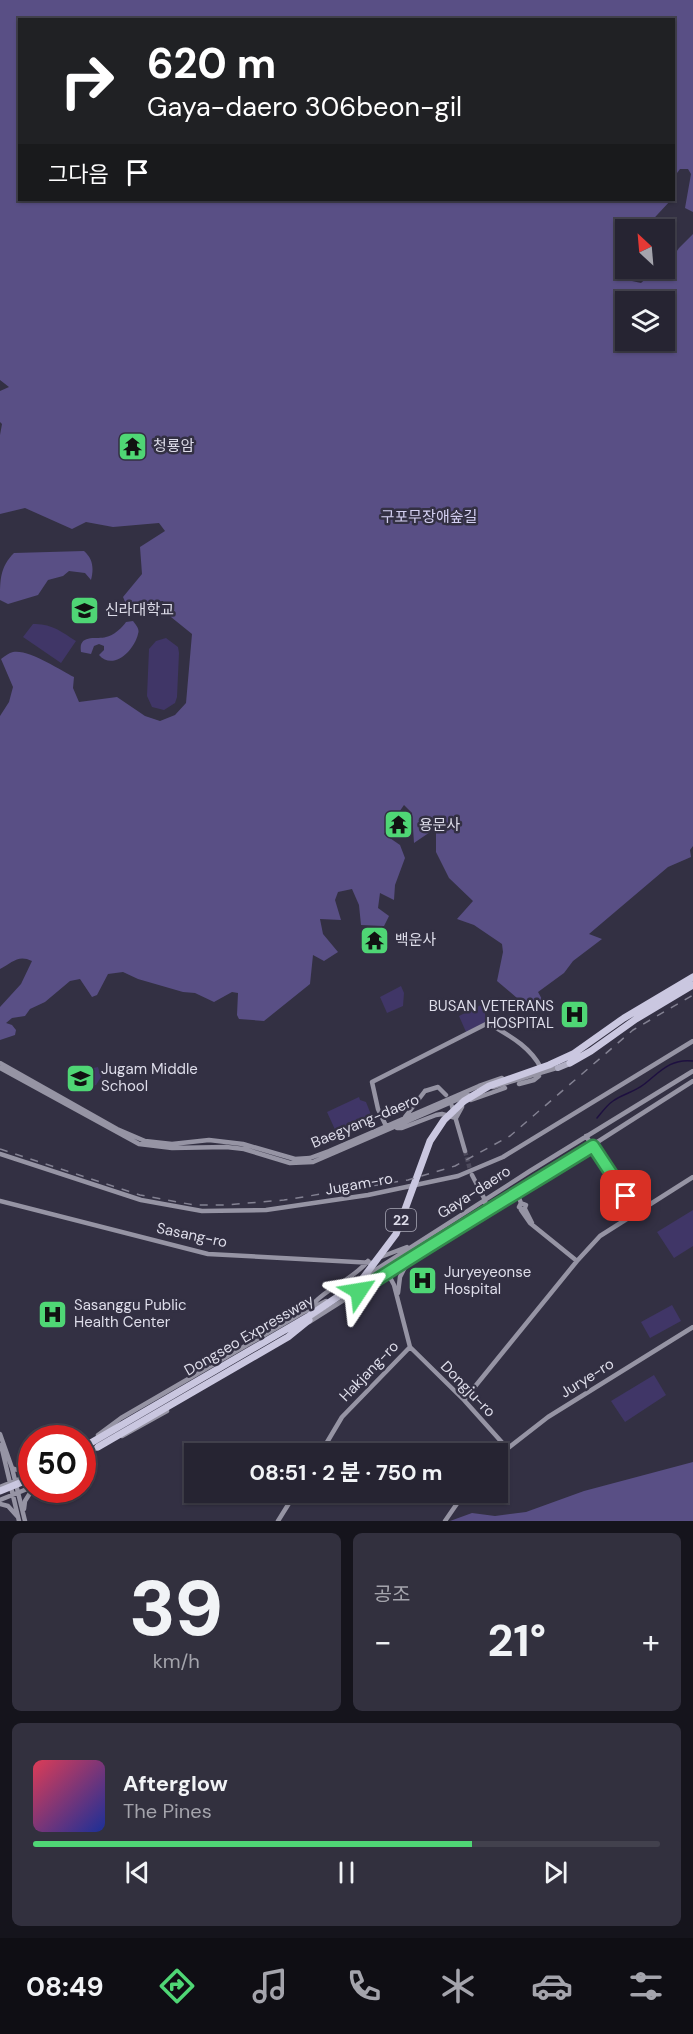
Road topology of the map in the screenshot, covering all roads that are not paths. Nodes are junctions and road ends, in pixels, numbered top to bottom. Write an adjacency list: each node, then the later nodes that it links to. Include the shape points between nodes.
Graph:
1 (693, 979): 3 (highway, via 627,1012); 5 (highway); 6 (main road, Baegyang-daero, via 653,997); 6 (main road, Baegyang-daero, via 573,1060); 44 (highway, Dongseo Expressway / 22, via 573,1057 536,1074 497,1085 458,1110 434,1142 392,1247 363,1284); 45 (highway, Dongseo Expressway / 22, via 624,1018 573,1054 489,1086 456,1107 430,1141 396,1234 386,1250 354,1287)
2 (693, 1041): 25 (main road, Jugam-ro, via 502,1157 458,1176 368,1195 266,1210 202,1211 141,1200)
3 (568, 1054): 6 (main road)
4 (0, 1063): 19 (main road, Baegyang-daero, via 117,1129 153,1143 231,1142 302,1159)
5 (570, 1063): 6 (main road)
6 (557, 1065): 7 (main road, Baegyang-daero); 10 (main road, Baegyang-daero)
7 (540, 1067): 10 (main road); 15 (main road, Baegyang-daero, via 485,1083); 19 (main road, via 518,1040 488,1023 372,1082)
8 (0, 1068): 19 (main road, Baegyang-daero, via 126,1138 148,1146 244,1149 299,1164 313,1162)
9 (693, 1071): 18 (main road, Gaya-daero)
10 (542, 1074): 16 (main road, via 534,1080 478,1096 464,1104); 20 (main road, Baegyang-daero, via 483,1090)
11 (693, 1081): 22 (main road, Gaya-daero)
12 (425, 1091): 13 (main road, via 438,1088); 15 (main road, via 424,1100); 17 (main road)
13 (446, 1095)
14 (452, 1106): 16 (main road)
15 (430, 1107): 17 (main road, Baegyang-daero)
16 (456, 1118): 20 (main road, via 442,1114); 24 (main road)
17 (401, 1120): 19 (main road, Baegyang-daero)
18 (610, 1122): 21 (main road, Gaya-daero); 22 (main road, via 600,1132)
19 (387, 1128): 20 (main road, Baegyang-daero)
20 (394, 1128)
21 (586, 1136): 23 (main road); 29 (main road, Gaya-daero)
22 (607, 1137): 23 (main road, Gaya-daero)
23 (593, 1146): 28 (main road, Gaya-daero); 31 (main road)
24 (465, 1151)
25 (0, 1154)
26 (472, 1175): 29 (main road)
27 (693, 1177): 31 (main road)
28 (517, 1193): 32 (main road, Gaya-daero); 36 (main road, via 525,1217)
29 (485, 1200): 32 (main road, via 486,1206); 33 (main road, Gaya-daero)
30 (0, 1201): 35 (main road, Sasang-ro, via 208,1254)
31 (636, 1213): 36 (main road, via 600,1236)
32 (478, 1216): 34 (main road, Gaya-daero)
33 (415, 1244): 35 (main road); 37 (main road, Gaya-daero)
34 (409, 1258): 38 (main road, Gaya-daero); 41 (main road, via 400,1277)
35 (368, 1261): 37 (main road, Sasang-ro); 43 (main road)
36 (577, 1261): 48 (main road)
37 (382, 1266): 38 (main road, Hakjang-ro); 42 (main road, Gaya-daero)
38 (388, 1272): 39 (main road, Gaya-daero); 40 (main road, Hakjang-ro)
39 (378, 1279): 40 (main road); 56 (main road, Gaya-daero, via 229,1374 130,1433)
40 (392, 1280): 41 (main road, Hakjang-ro)
41 (398, 1296): 47 (main road, Hakjang-ro)
42 (333, 1298): 43 (main road); 50 (main road, Gaya-daero)
43 (308, 1310): 50 (main road)
44 (311, 1318): 52 (highway, Dongseo Expressway / 22); 56 (highway, via 288,1337)
45 (295, 1324): 50 (highway, via 280,1328); 53 (highway, Dongseo Expressway / 22)
46 (693, 1327): 57 (main road, Jurye-ro, via 548,1417)
47 (410, 1347): 48 (main road, Dongju-ro); 54 (main road, Hakjang-ro, via 342,1417)
48 (464, 1400): 55 (main road, Dongju-ro)
49 (0, 1434): 58 (main road)
50 (96, 1436)
51 (0, 1440): 58 (main road)
52 (96, 1442)
53 (96, 1442)
54 (327, 1443)
55 (503, 1443)
56 (98, 1447)
57 (508, 1447)
58 (9, 1468): 59 (main road); 61 (main road); 63 (main road)
59 (18, 1472)
60 (18, 1480): 61 (main road)
61 (12, 1482): 63 (main road); 64 (main road)
62 (18, 1482): 63 (highway)
63 (0, 1489)
64 (16, 1495): 65 (main road); 68 (main road)
65 (0, 1502): 68 (main road)
66 (289, 1503): 70 (main road)
67 (457, 1503): 71 (main road)
68 (20, 1517): 69 (main road)
69 (25, 1521)
70 (278, 1521)
71 (445, 1521)

